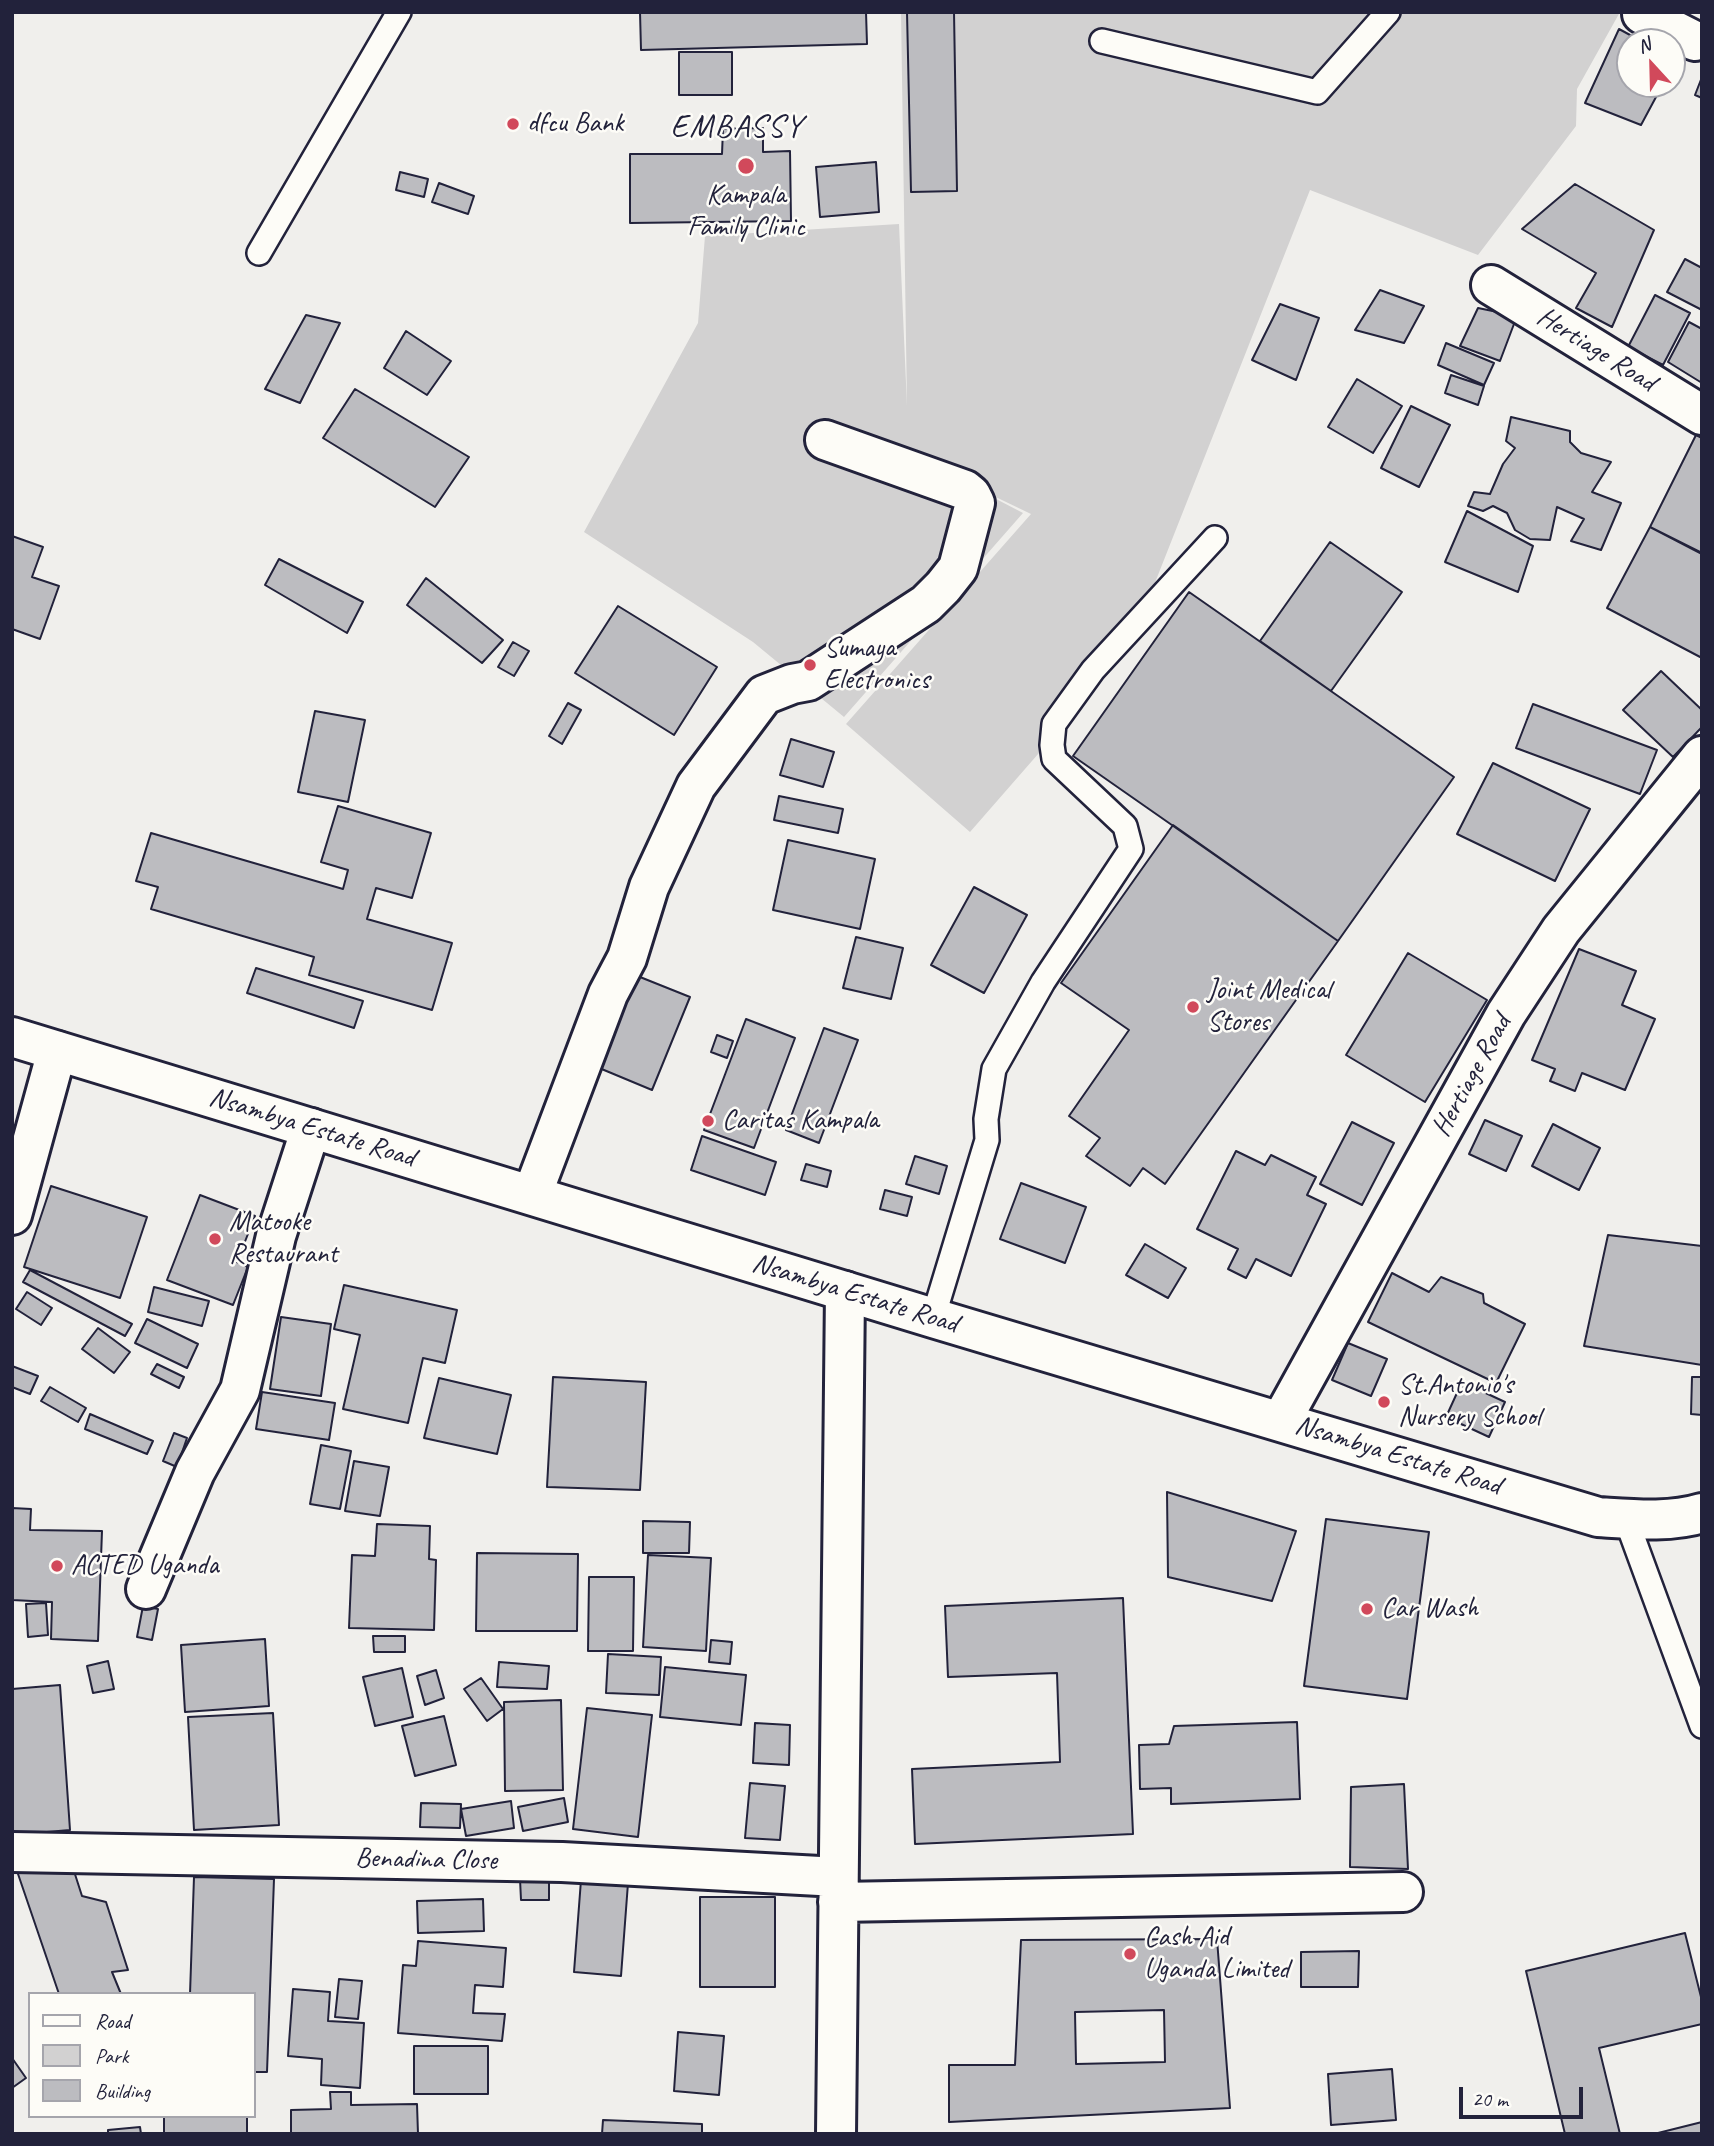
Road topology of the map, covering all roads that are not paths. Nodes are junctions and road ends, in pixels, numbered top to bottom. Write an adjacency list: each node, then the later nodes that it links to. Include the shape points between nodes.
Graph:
1 (399, 12): 6 (lane)
2 (1388, 12): 4 (lane, via 1317,92)
3 (1643, 12): 5 (street)
4 (1102, 41)
5 (1695, 41)
6 (259, 253)
7 (1491, 285): 8 (street, Hertiage Road)
8 (1702, 415)
9 (825, 440): 15 (street, via 971,495 975,503 958,568 926,604 808,681 764,695 696,786 649,887 627,958 608,994)
10 (1214, 538): 18 (lane, via 1093,670 1054,724 1054,758 1125,826 1131,849 1044,982 994,1069 987,1140)
11 (1702, 756): 19 (street, Hertiage Road, via 1562,930 1506,1014)
12 (12, 1037): 13 (street, Nsambya Estate Road)
13 (57, 1052): 14 (street, Nsambya Estate Road); 16 (street)
14 (312, 1128): 15 (street, Nsambya Estate Road); 22 (street, via 276,1236 240,1390 195,1472)
15 (533, 1195): 17 (street, Nsambya Estate Road)
16 (12, 1215)
17 (845, 1291): 18 (street, Nsambya Estate Road); 25 (street)
18 (933, 1318): 19 (street, Nsambya Estate Road)
19 (1281, 1421): 21 (street, Nsambya Estate Road, via 1598,1517)
20 (1702, 1513): 21 (street, Nsambya Estate Road)
21 (1626, 1519): 23 (lane)
22 (146, 1590)
23 (1702, 1726)
24 (12, 1852): 25 (street, Benadina Close, via 562,1862)
25 (838, 1890): 26 (street, Benadina Close); 27 (street)
26 (1403, 1892)
27 (836, 2134)

